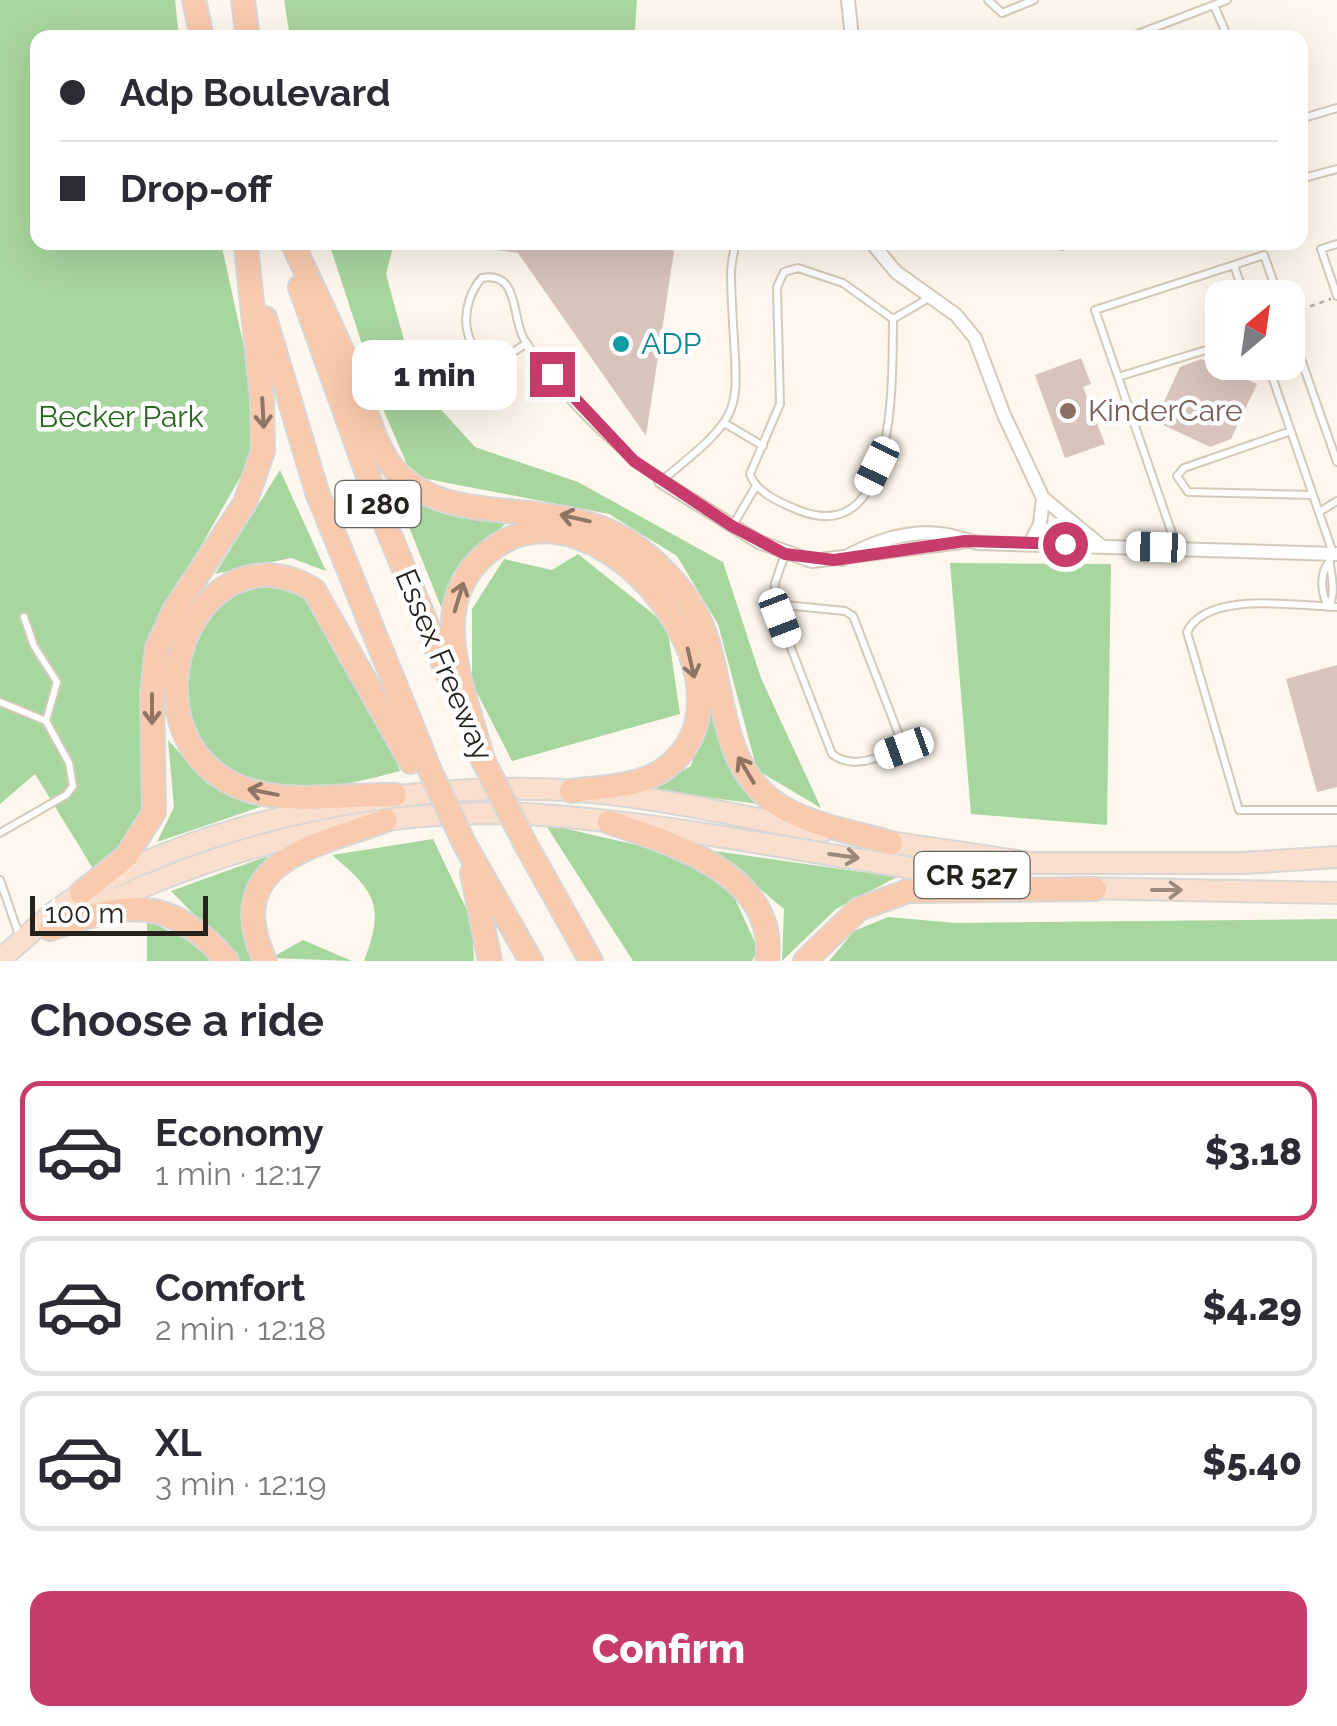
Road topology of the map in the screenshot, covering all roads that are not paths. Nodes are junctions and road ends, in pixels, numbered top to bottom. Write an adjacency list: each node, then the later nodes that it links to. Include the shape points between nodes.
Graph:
1 (194, 0): 8 (highway)
2 (243, 0): 9 (highway)
3 (848, 0): 10 (street)
4 (988, 0): 5 (lane, via 1002,13)
5 (1034, 0)
6 (1227, 0): 7 (lane)
7 (1214, 5): 11 (lane); 12 (lane)
8 (200, 30)
9 (247, 30)
10 (851, 30)
11 (1148, 30)
12 (1225, 30)
13 (1337, 108): 14 (lane)
14 (1308, 117)
15 (1337, 168): 16 (lane)
16 (1308, 177)
17 (1337, 244): 27 (lane, via 1321,249)
18 (246, 250): 71 (highway, one-way to 71, via 263,450 246,503 175,609 157,648 154,812 126,857)
19 (247, 250): 57 (highway, Essex Freeway / I 280, via 317,492)
20 (292, 250): 56 (highway, Essex Freeway / I 280, via 308,317)
21 (294, 250): 64 (highway, one-way to 21, via 793,813 751,781 738,761 699,618 642,550 584,518 444,502 416,490 392,467)
22 (735, 250): 35 (lane, via 736,395)
23 (878, 250): 28 (street)
24 (1234, 265): 25 (lane); 26 (lane, via 1264,256); 33 (lane, via 1095,310)
25 (1239, 280)
26 (1273, 280)
27 (1337, 296)
28 (928, 298): 29 (lane); 42 (street, via 975,338)
29 (892, 319): 37 (lane, via 824,275 798,268 784,272 777,298 780,404); 40 (lane, via 891,420 855,506 838,516 812,515)
30 (526, 343): 30 (lane, via 502,360 470,346 472,297 482,278 508,285); 39 (lane, via 594,424)
31 (1205, 350): 33 (lane)
32 (1305, 368): 38 (lane)
33 (1118, 377): 48 (lane)
34 (1274, 380): 36 (lane)
35 (726, 424): 37 (lane); 39 (lane)
36 (1291, 431): 41 (lane); 41 (lane, via 1177,476 1188,492)
37 (762, 446): 40 (lane, via 750,474)
38 (1337, 462)
39 (661, 481): 45 (street)
40 (756, 486): 45 (lane)
41 (1313, 494): 44 (lane)
42 (1043, 498): 46 (street); 47 (street)
43 (1337, 500): 44 (lane)
44 (1319, 512): 50 (lane)
45 (732, 526): 49 (street)
46 (1030, 544): 47 (street); 49 (street, via 912,534 842,559)
47 (1100, 545): 48 (street)
48 (1177, 548): 50 (street)
49 (785, 554): 51 (lane)
50 (1332, 556): 52 (lane, via 1323,569 1323,598)
51 (774, 604): 51 (lane, via 832,754 860,762 904,748 849,612)
52 (1333, 607): 60 (lane, via 1227,604 1198,616 1187,632 1239,810)
53 (24, 617): 55 (lane, via 57,682)
54 (0, 702): 55 (lane)
55 (46, 721): 63 (lane, via 69,763 72,786 66,796)
56 (482, 760): 58 (highway, one-way to 58, via 453,635 465,577 495,546 530,535 599,547 644,578 675,617 693,666 696,714 686,744 666,769 619,785); 67 (highway, Essex Freeway / I 280, bridge)
57 (419, 762): 59 (highway, one-way to 57, via 272,795 238,786 202,762 183,734 175,697 178,660 193,622 246,575 286,576 314,590); 65 (highway, Essex Freeway / I 280, bridge)
58 (571, 790): 59 (main road, CR 527); 64 (main road, CR 527)
59 (395, 795): 71 (main road, CR 527, via 215,838)
60 (1337, 810)
61 (386, 820): 62 (main road, CR 527, via 538,814); 72 (main road, CR 527, via 296,834 222,856 158,878); 75 (highway, via 281,859 268,875 254,919)
62 (609, 822): 69 (main road, CR 527, one-way to 69); 80 (highway, via 696,855 735,880 765,926)
63 (0, 833)
64 (891, 843): 66 (main road, CR 527, via 1031,863)
65 (466, 845): 76 (highway); 77 (highway, Essex Freeway / I 280)
66 (1337, 857)
67 (541, 874): 78 (highway, Essex Freeway / I 280); 79 (highway)
68 (0, 880): 73 (lane)
69 (1095, 889): 70 (main road, CR 527, one-way to 70); 81 (highway, via 908,890 859,909)
70 (1337, 889)
71 (82, 894): 73 (main road, CR 527)
72 (50, 930): 73 (main road, CR 527); 74 (highway, via 108,909 150,908 182,919)
73 (9, 952)
74 (227, 961)
75 (265, 961)
76 (490, 961)
77 (530, 961)
78 (591, 961)
79 (610, 961)
80 (767, 961)
81 (805, 961)

